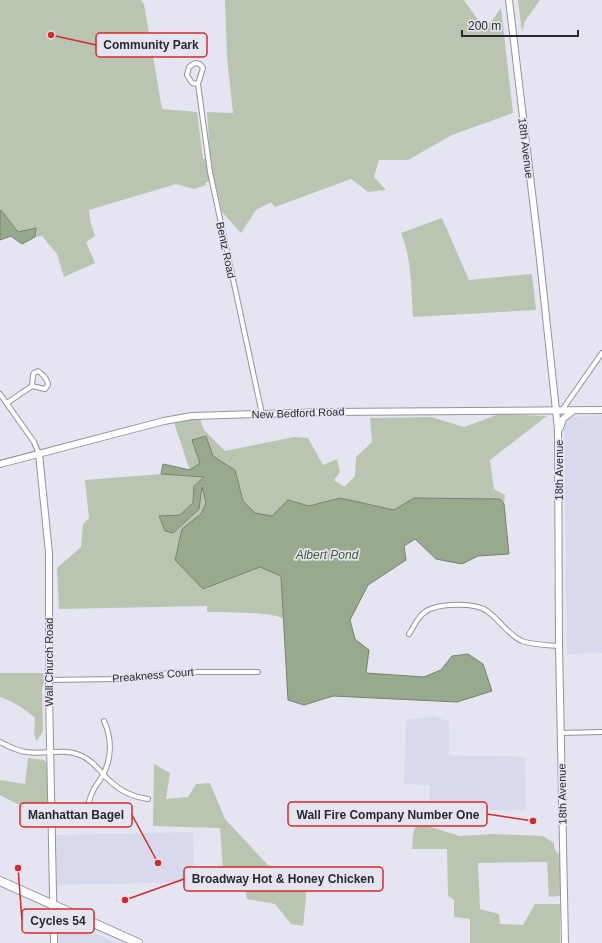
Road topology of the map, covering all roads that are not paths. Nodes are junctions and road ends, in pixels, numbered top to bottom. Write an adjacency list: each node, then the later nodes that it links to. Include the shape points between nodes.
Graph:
1 (509, 0): 7 (street, 18th Avenue)
2 (198, 84): 2 (street, Bentz Road, via 203,68 200,64 195,64 189,67 187,75 192,83); 10 (street, Bentz Road, via 210,172)
3 (602, 353): 7 (street)
4 (32, 386): 4 (street, via 42,389 47,387 47,381 41,372 32,375); 6 (street)
5 (0, 394): 6 (street, Wall Church Road)
6 (7, 403): 12 (street, Wall Church Road, via 34,442)
7 (560, 410): 8 (street, New Bedford Road); 10 (street, New Bedford Road); 11 (street, 18th Avenue)
8 (574, 410): 9 (street, New Bedford Road); 11 (street, via 565,416 561,423)
9 (602, 410)
10 (262, 414): 12 (street, New Bedford Road, via 178,418)
11 (559, 446): 15 (street, 18th Avenue)
12 (39, 454): 13 (street, New Bedford Road); 17 (street, Wall Church Road, via 48,553)
13 (0, 464)
14 (409, 634): 15 (street, via 419,617 430,609 438,606 472,606 481,607 522,641)
15 (559, 646): 20 (street, 18th Avenue)
16 (258, 672): 17 (street, Preakness Court, via 179,672 116,679)
17 (49, 680): 22 (street, Wall Church Road)
18 (104, 721): 23 (street, via 110,752)
19 (602, 732): 20 (street)
20 (561, 733): 30 (street, 18th Avenue)
21 (0, 742): 22 (street, via 27,752)
22 (51, 752): 23 (street, via 80,755 92,762); 27 (street, Wall Church Road)
23 (103, 774): 24 (street, via 123,792); 25 (street, via 91,796)
24 (148, 799)
25 (84, 824)
26 (0, 881): 27 (highway)
27 (52, 904): 28 (street, Wall Church Road); 29 (highway)
28 (54, 943)
29 (138, 943)
30 (565, 943)

